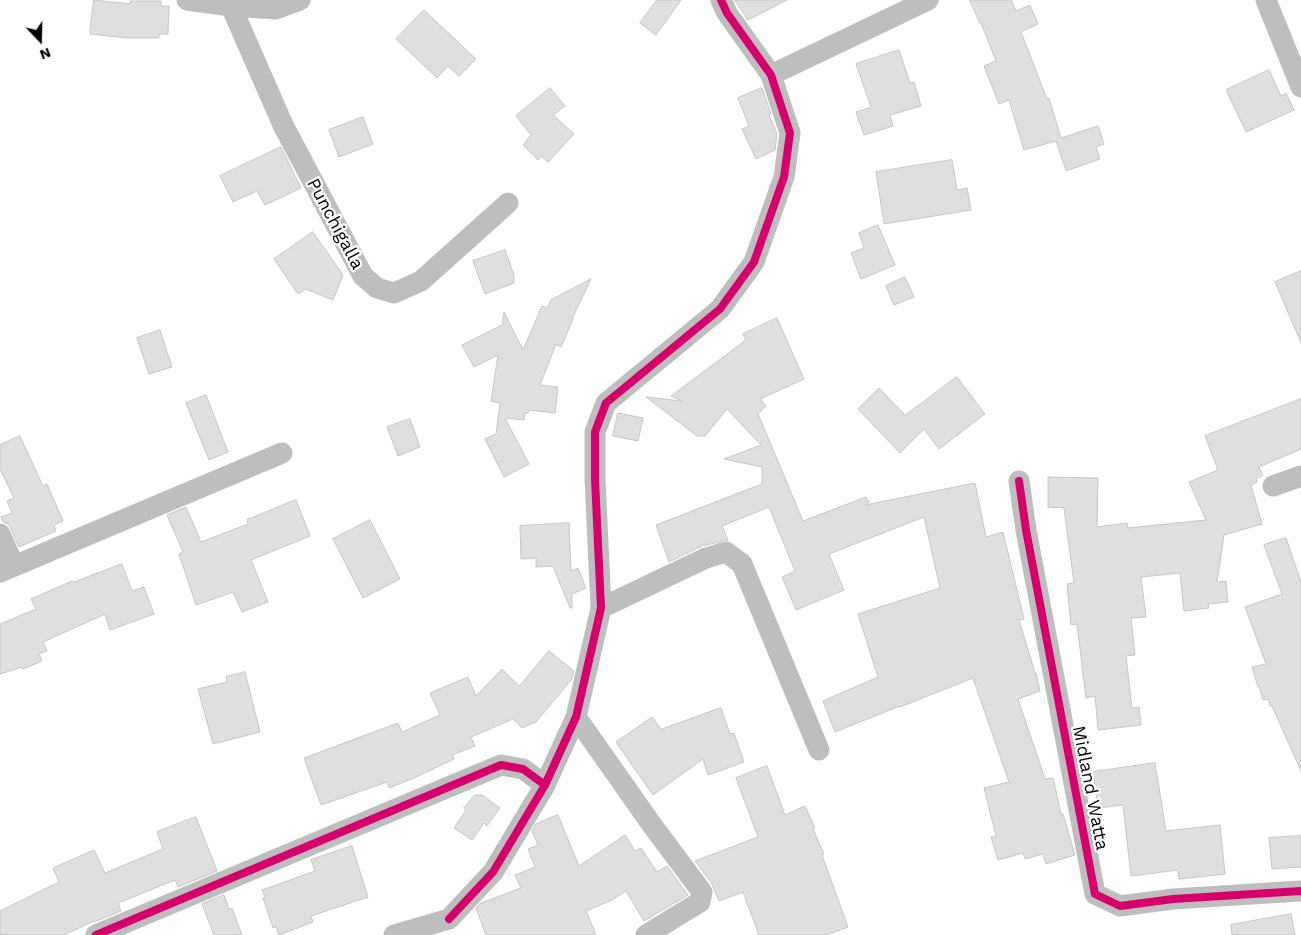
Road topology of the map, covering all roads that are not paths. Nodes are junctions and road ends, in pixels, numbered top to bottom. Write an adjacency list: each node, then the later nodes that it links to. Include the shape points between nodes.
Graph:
1 (186, 0): 6 (street)
2 (300, 0): 6 (street, via 276,9)
3 (721, 0): 7 (street)
4 (928, 0): 7 (street)
5 (1266, 0): 8 (street)
6 (231, 6): 9 (street, Punchigalla, via 283,125 363,276 377,288 394,293 421,281)
7 (771, 75): 16 (street, via 790,133 784,177 754,262 720,309 606,403 596,432)
8 (1301, 87)
9 (508, 203)
10 (282, 453): 15 (street)
11 (1301, 476): 13 (street)
12 (1019, 480): 20 (street, Midland Watta, via 1095,894 1120,906 1173,899)
13 (1273, 486)
14 (0, 534): 15 (street)
15 (7, 569)
16 (601, 608): 17 (street); 18 (street, via 706,558 726,552 742,564)
17 (576, 717): 19 (street); 24 (street, via 702,892 700,902)
18 (819, 750)
19 (545, 785): 21 (street, via 493,872); 22 (street, via 523,769 501,765)
20 (1301, 891)
21 (451, 927): 23 (street)
22 (96, 935)
23 (394, 935)
24 (646, 935)

